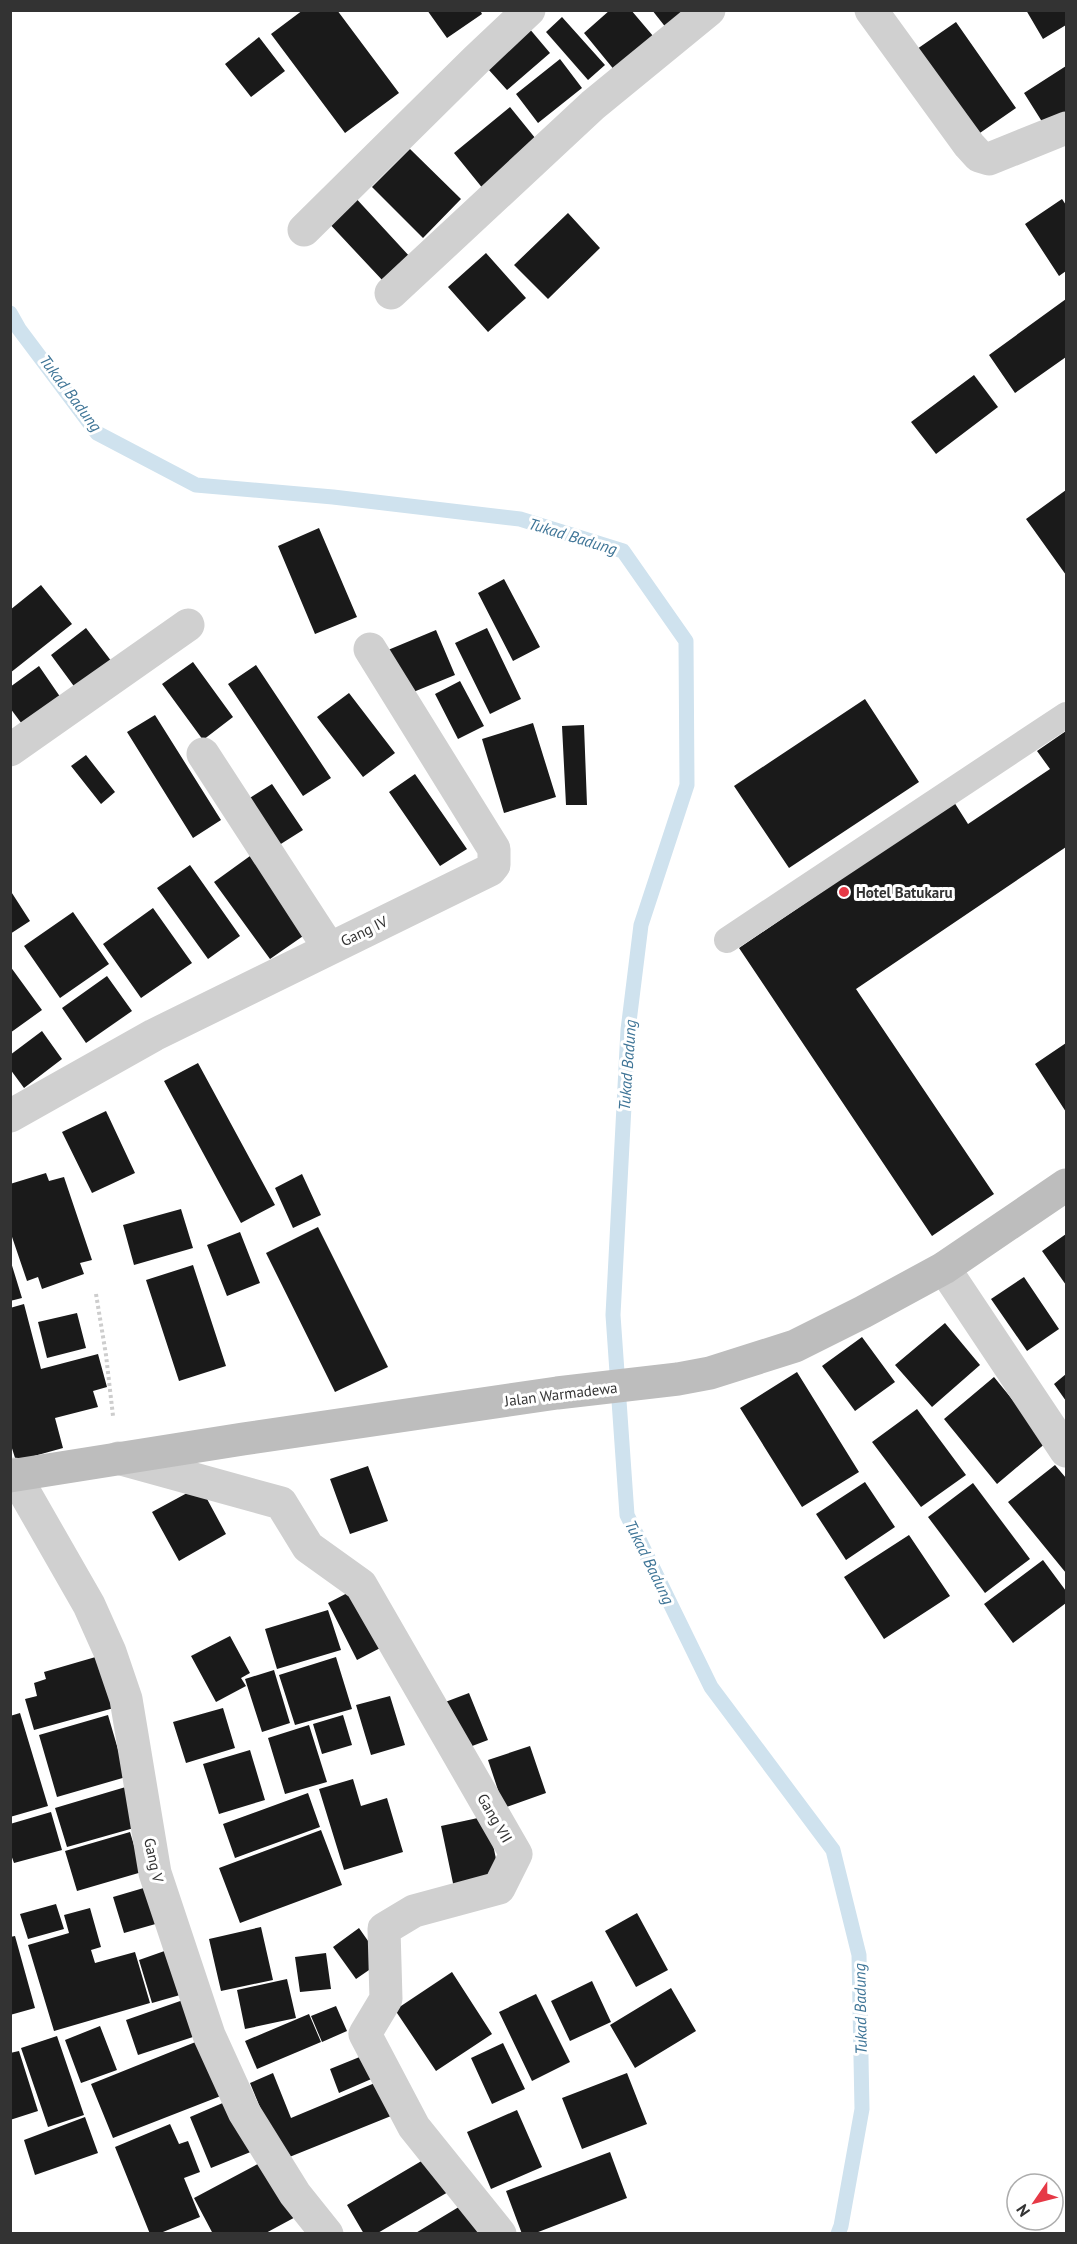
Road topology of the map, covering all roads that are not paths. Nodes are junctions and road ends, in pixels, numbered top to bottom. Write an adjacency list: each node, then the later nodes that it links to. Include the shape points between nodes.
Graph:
1 (529, 10): 5 (street)
2 (709, 10): 6 (street, via 593,105)
3 (871, 10): 4 (street, via 979,156 989,159)
4 (1066, 128)
5 (303, 230)
6 (391, 293)
7 (188, 625): 10 (street)
8 (370, 649): 13 (street, Gang IV, via 494,849 494,865)
9 (1066, 715): 12 (lane)
10 (10, 750)
11 (203, 754): 13 (street)
12 (727, 940)
13 (329, 948): 14 (street, Gang IV, via 154,1035)
14 (11, 1113)
15 (1066, 1185): 16 (street, Jalan Warmadewa)
16 (944, 1268): 17 (street); 18 (street, Jalan Warmadewa, via 795,1346 710,1373)
17 (1066, 1451)
18 (118, 1458): 19 (street, Jalan Warmadewa); 21 (street, Gang VII, via 281,1503 308,1547 361,1585 516,1854 499,1888 414,1911 384,1929 386,1999 365,2034 414,2127)
19 (12, 1475): 20 (street, Gang V, via 89,1605 110,1652 126,1700 155,1873 209,2035 244,2112 295,2194)
20 (327, 2234)
21 (500, 2234)

